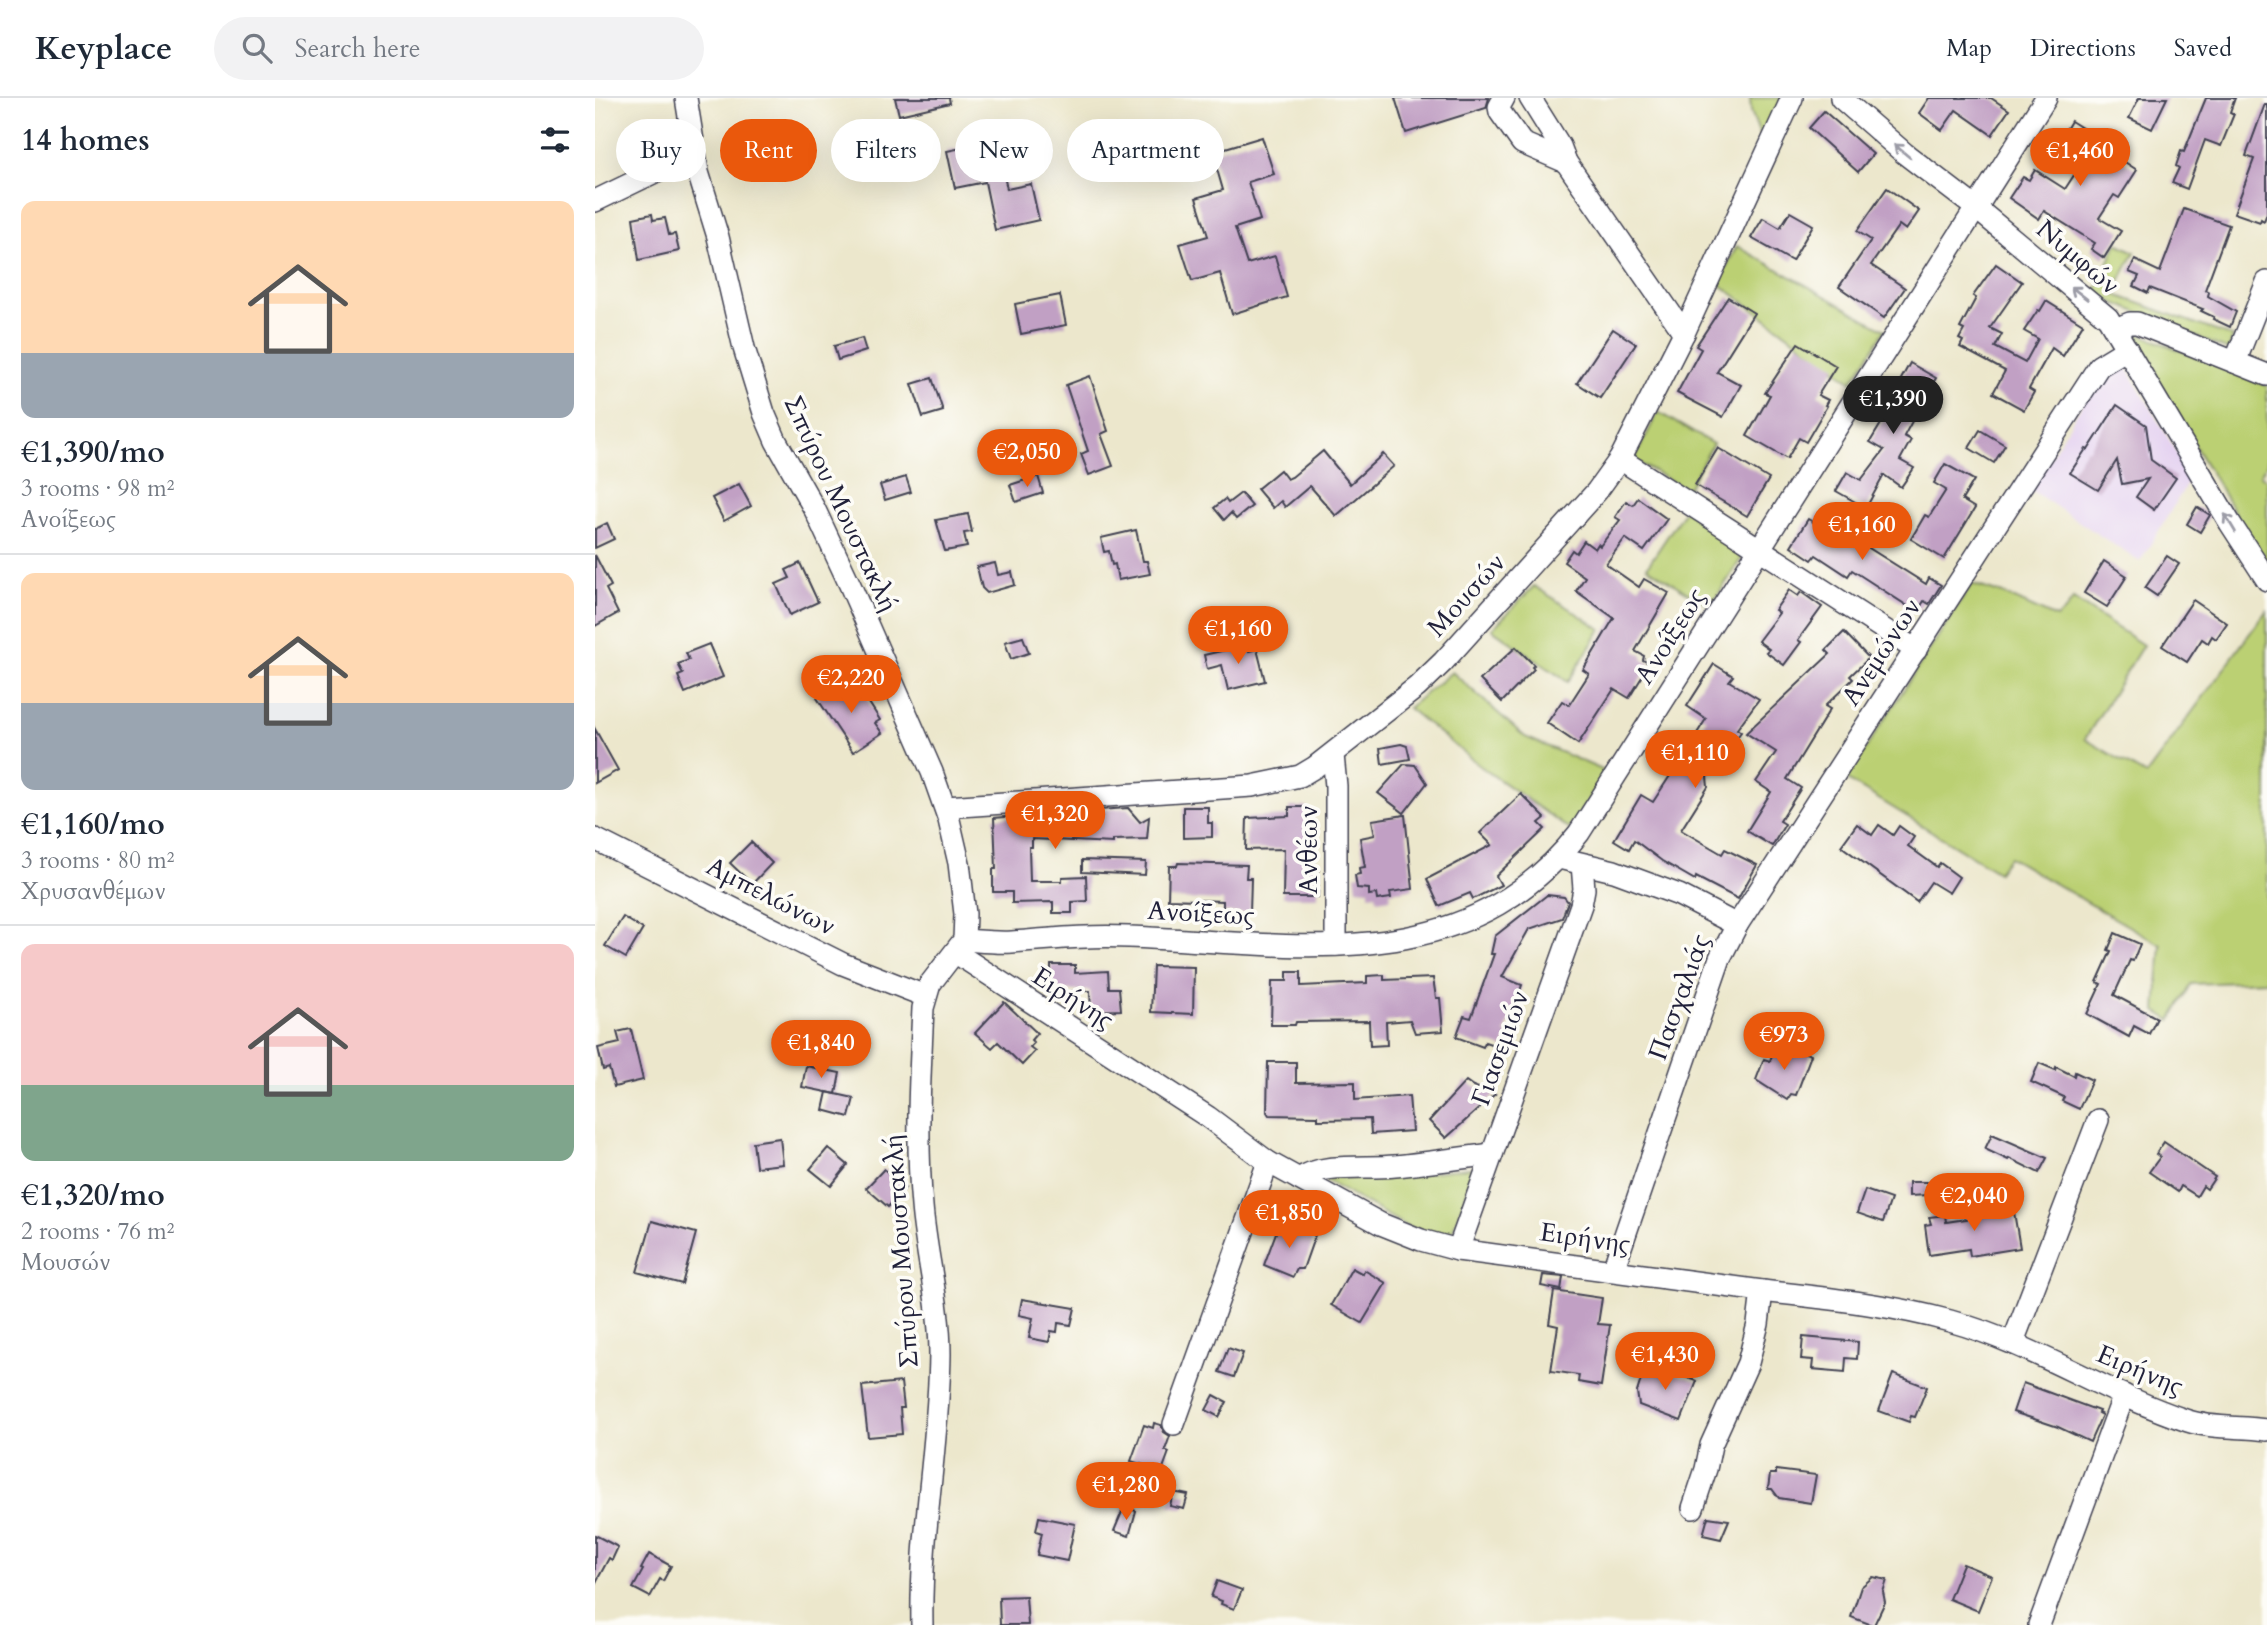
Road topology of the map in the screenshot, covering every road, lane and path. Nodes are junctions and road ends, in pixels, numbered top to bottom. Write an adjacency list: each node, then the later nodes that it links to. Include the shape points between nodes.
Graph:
1 (686, 98): 7 (street, Σπύρου Μουστακλή)
2 (1504, 98): 8 (street, via 1500,112 1522,144)
3 (1530, 98): 8 (street)
4 (1793, 98): 15 (street, Μουσών)
5 (1841, 98): 12 (street, Νυμφών, one-way to 5)
6 (2046, 98): 12 (street, Ανοίξεως)
7 (689, 119)
8 (1566, 162): 15 (street)
9 (634, 182): 11 (street)
10 (702, 182): 24 (street, Σπύρου Μουστακλή, via 764,413 850,584)
11 (595, 201)
12 (1976, 208): 14 (street, Νυμφών, one-way to 12, via 2102,311); 20 (street, Ανοίξεως)
13 (2267, 282): 17 (street)
14 (2116, 329): 16 (street, Νυμφών); 17 (street, via 2137,323)
15 (1684, 333): 19 (street, Μουσών)
16 (2127, 349): 21 (street, Νυμφών, one-way to 16); 22 (street, Ανεμώνων, via 2099,366)
17 (2235, 362): 18 (street)
18 (2267, 375)
19 (1620, 459): 20 (street); 23 (street, Μουσών, via 1597,491 1443,662)
20 (1759, 549): 22 (street); 26 (street, Ανοίξεως)
21 (2267, 580)
22 (1916, 650): 28 (street, Ανεμώνων)
23 (1333, 755): 24 (street, Μουσών, via 1300,776 1252,786); 29 (street, Ανθέων)
24 (946, 807): 30 (street, Σπύρου Μουστακλή, via 965,914)
25 (595, 839): 31 (street, Αμπελώνων, via 843,964)
26 (1559, 858): 27 (street, Πασχαλιάς); 29 (street, Ανοίξεως, via 1512,895 1458,924 1408,939)
27 (1582, 864): 28 (street, Πασχαλιάς, via 1679,895); 33 (street, Γιασεμιών, via 1581,905)
28 (1737, 925): 37 (street, Πασχαλιάς, via 1720,958)
29 (1336, 945): 30 (street, Ανοίξεως, via 1113,936)
30 (960, 947): 31 (street, Σπύρου Μουστακλή); 34 (street, Ειρήνης)
31 (925, 996): 44 (street, Σπύρου Μουστακλή, via 920,1179 940,1353)
32 (2098, 1120): 39 (street)
33 (1492, 1154): 35 (street, via 1396,1166 1322,1169); 36 (street, Γιασεμιών)
34 (1268, 1162): 35 (street, Ειρήνης); 41 (street)
35 (1299, 1179): 36 (street, Ειρήνης, via 1381,1224)
36 (1458, 1250): 37 (street, Ειρήνης)
37 (1613, 1270): 38 (street, Ειρήνης)
38 (1762, 1290): 39 (street, Ειρήνης, via 1871,1303 1950,1321); 43 (street, via 1748,1363 1711,1445)
39 (2013, 1342): 40 (street, Ειρήνης)
40 (2124, 1395): 42 (street, Ειρήνης, via 2200,1424); 45 (street)
41 (1174, 1424)
42 (2267, 1430)
43 (1693, 1508)
44 (922, 1625)
45 (2039, 1625)

